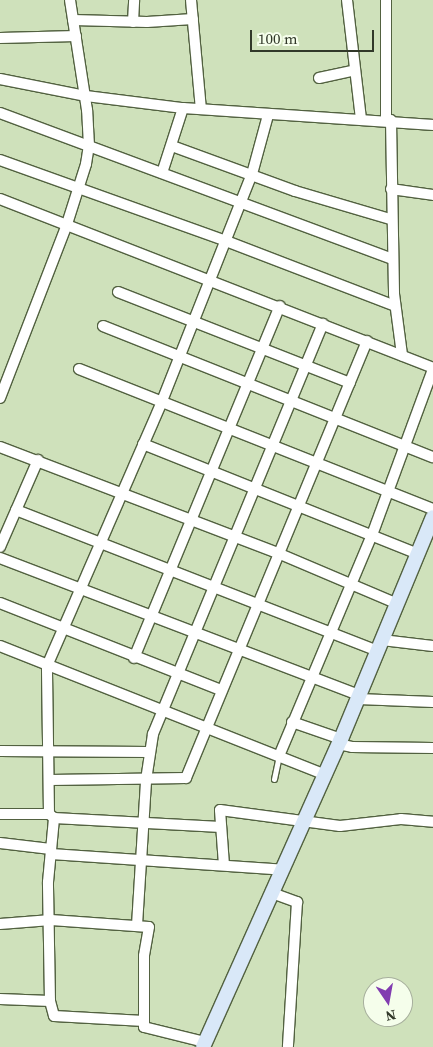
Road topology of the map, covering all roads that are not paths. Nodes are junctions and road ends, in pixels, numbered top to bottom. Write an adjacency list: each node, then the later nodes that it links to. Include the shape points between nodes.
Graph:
1 (70, 0): 7 (street)
2 (134, 0): 8 (street)
3 (191, 0): 6 (street)
4 (347, 0): 11 (street)
5 (386, 0): 20 (street)
6 (193, 19): 8 (street); 16 (street)
7 (73, 20): 8 (street); 9 (street)
8 (134, 22)
9 (76, 36): 10 (street); 14 (street)
10 (0, 38)
11 (353, 72): 12 (street); 19 (street)
12 (319, 78)
13 (0, 79): 14 (street)
14 (86, 96): 15 (street); 22 (street)
15 (183, 108): 16 (street); 23 (street)
16 (201, 109): 18 (street)
17 (0, 113): 22 (street)
18 (268, 115): 19 (street); 26 (street)
19 (361, 119): 20 (street)
20 (388, 120): 21 (street); 28 (street)
21 (433, 125)
22 (89, 146): 25 (street); 27 (street)
23 (172, 146): 25 (street); 26 (street)
24 (0, 160): 27 (street)
25 (162, 173): 31 (street)
26 (252, 174): 31 (street); 32 (street, via 295,191)
27 (79, 188): 33 (street); 34 (street)
28 (390, 189): 29 (street); 32 (street)
29 (433, 195)
30 (0, 198): 33 (street)
31 (241, 202): 34 (street); 35 (street)
32 (390, 219): 35 (street)
33 (66, 224): 36 (street); 52 (street)
34 (226, 241): 36 (street); 39 (street)
35 (392, 259): 39 (street)
36 (210, 279): 38 (street); 40 (street)
37 (118, 292): 40 (street)
38 (280, 306): 41 (street); 44 (street)
39 (395, 306): 46 (street)
40 (193, 322): 44 (street); 45 (street)
41 (323, 324): 43 (street); 47 (street)
42 (103, 326): 45 (street)
43 (367, 341): 46 (street); 51 (street)
44 (263, 348): 47 (street); 50 (street)
45 (180, 356): 50 (street); 54 (street)
46 (402, 356): 49 (street)
47 (306, 364): 51 (street); 53 (street)
48 (79, 369): 54 (street)
49 (433, 369): 59 (street)
50 (249, 383): 53 (street); 56 (street)
51 (350, 383): 55 (street)
52 (0, 398)
53 (292, 400): 55 (street); 58 (street)
54 (162, 401): 56 (street); 57 (street)
55 (336, 417): 59 (street); 63 (street)
56 (231, 426): 58 (street); 64 (street)
57 (143, 444): 64 (street); 67 (street)
58 (273, 444): 63 (street); 65 (street)
59 (405, 445): 61 (street); 66 (street)
60 (0, 447): 62 (street)
61 (433, 457)
62 (38, 460): 67 (street); 70 (street)
63 (317, 461): 66 (street); 68 (street)
64 (213, 471): 65 (street); 72 (street)
65 (257, 489): 68 (street); 74 (street)
66 (387, 490): 69 (street); 73 (street)
67 (122, 493): 72 (street); 75 (street)
68 (299, 504): 73 (street); 77 (street)
69 (433, 509)
70 (16, 510): 75 (street); 76 (street)
71 (433, 517): 78 (street)
72 (193, 520): 74 (street); 80 (street)
73 (372, 534): 78 (street); 81 (street)
74 (236, 537): 77 (street); 83 (street)
75 (100, 544): 80 (street); 82 (street)
76 (0, 547)
77 (280, 554): 81 (street); 86 (street)
78 (418, 554): 85 (street)
79 (0, 558): 82 (street)
80 (171, 572): 83 (street); 87 (street)
81 (351, 584): 85 (street); 90 (street)
82 (82, 587): 87 (street); 88 (street)
83 (213, 588): 86 (street); 89 (street)
84 (0, 603): 88 (street)
85 (398, 604): 92 (street)
86 (258, 605): 90 (street); 94 (street)
87 (152, 614): 89 (street); 95 (street)
88 (63, 630): 95 (street); 96 (street)
89 (197, 632): 94 (street); 97 (street)
90 (330, 632): 92 (street); 98 (street)
91 (0, 646): 96 (street)
92 (380, 646): 93 (street); 100 (street)
93 (433, 646)
94 (239, 648): 98 (street); 99 (street)
95 (134, 658): 97 (street)
96 (47, 666): 102 (street); 108 (street)
97 (178, 674): 99 (street); 102 (street)
98 (310, 676): 100 (street); 103 (street)
99 (221, 690): 104 (street)
100 (358, 697): 101 (street); 105 (street)
101 (433, 702)
102 (162, 709): 104 (street); 109 (street)
103 (292, 722): 105 (street); 110 (street)
104 (205, 726): 110 (street); 114 (street, via 186,778)
105 (340, 742): 106 (street, via 352,747); 111 (street)
106 (433, 748)
107 (0, 751): 108 (street)
108 (50, 751): 109 (street); 113 (street)
109 (149, 752): 114 (street)
110 (279, 756): 111 (street); 112 (lane)
111 (324, 774): 117 (street)
112 (274, 779)
113 (50, 780): 114 (street); 116 (street)
114 (146, 780): 119 (street)
115 (0, 814): 116 (street)
116 (52, 816): 119 (street); 122 (street)
117 (303, 822): 118 (street, via 340,826 401,818); 120 (street, via 220,810); 125 (street)
118 (433, 822)
119 (144, 823): 120 (street); 123 (street)
120 (221, 827): 124 (street)
121 (0, 843): 122 (street)
122 (51, 852): 123 (street); 127 (street, via 48,882)
123 (142, 860): 124 (street); 129 (street)
124 (224, 865): 125 (street)
125 (283, 870): 126 (street)
126 (272, 893): 133 (street); 134 (street, via 297,902)
127 (51, 920): 128 (street); 129 (street); 131 (street)
128 (0, 924)
129 (137, 925): 132 (street, via 149,928 144,956)
130 (0, 999): 131 (street)
131 (50, 1001): 132 (street, via 54,1016)
132 (144, 1021): 133 (street, via 144,1027)
133 (204, 1045)
134 (288, 1047)

